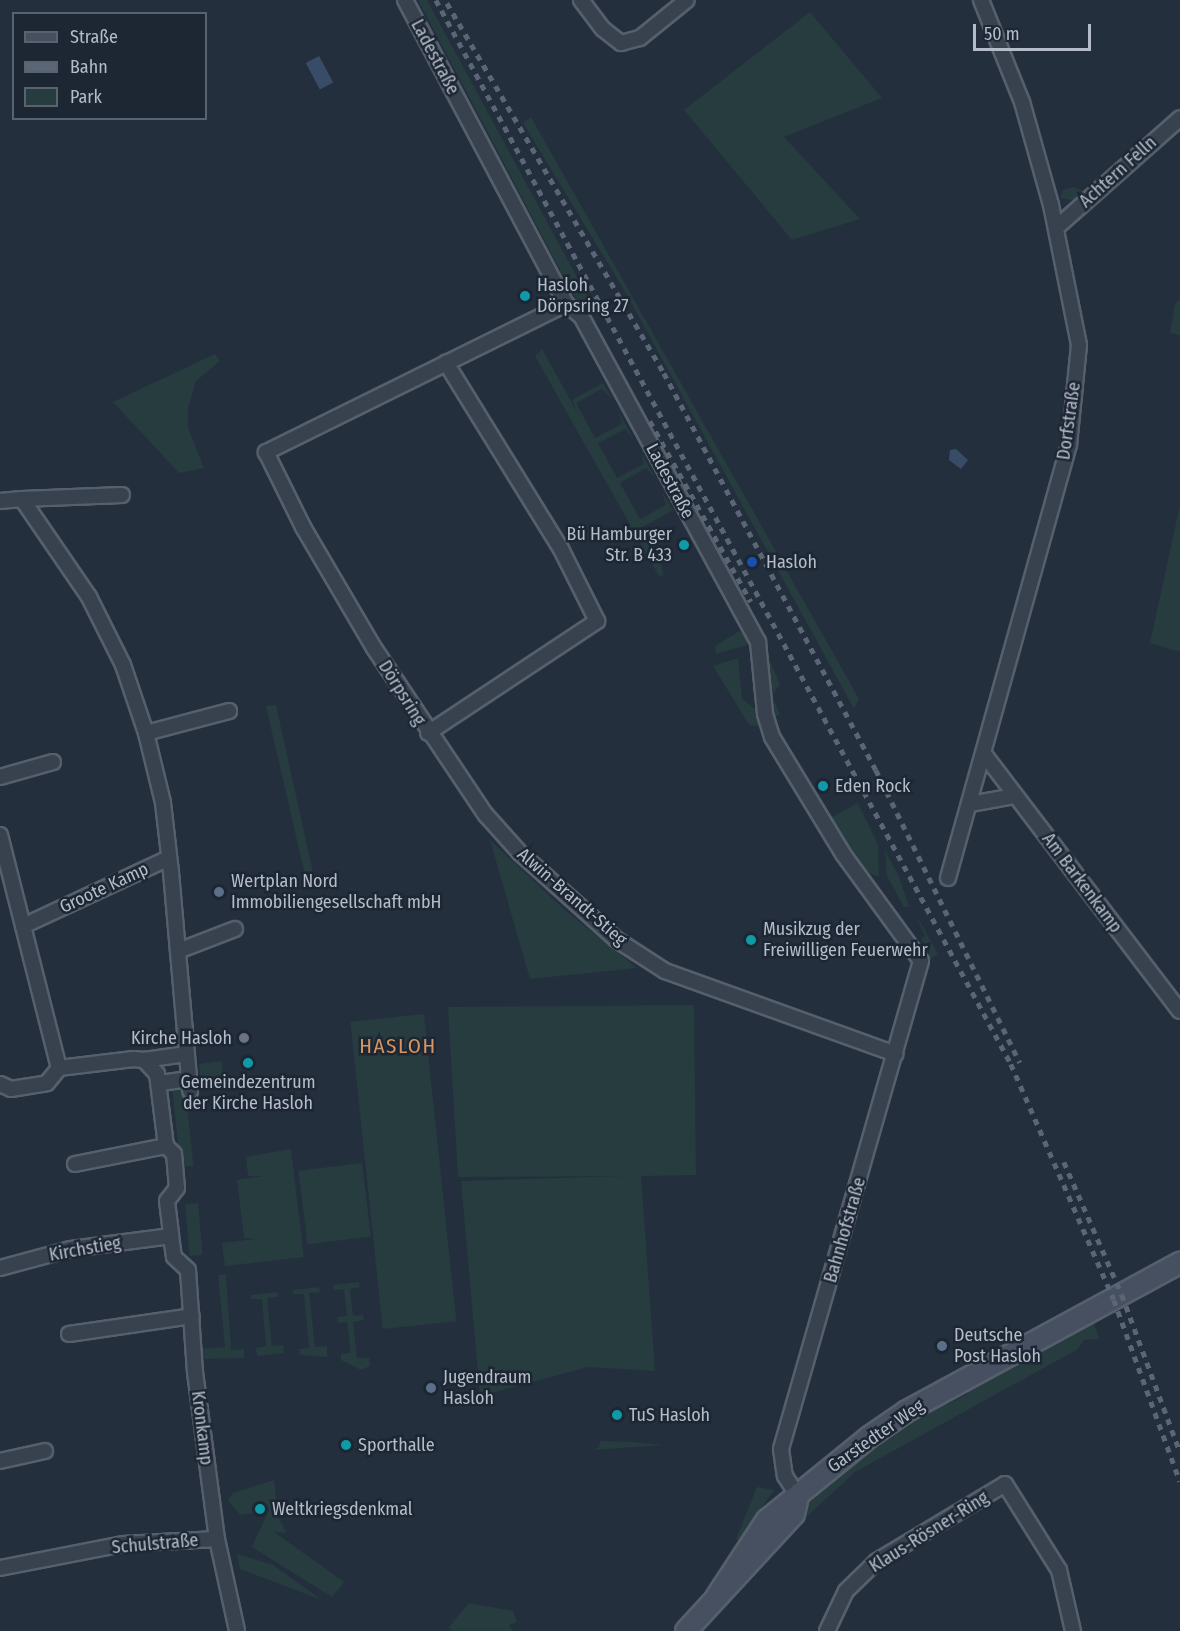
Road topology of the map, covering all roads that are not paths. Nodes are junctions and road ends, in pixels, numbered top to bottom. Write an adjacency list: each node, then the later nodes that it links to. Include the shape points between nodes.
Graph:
1 (405, 0): 7 (street, Ladestraße)
2 (582, 0): 3 (street, via 603,29 621,43 640,38)
3 (687, 0)
4 (981, 0): 6 (street, Dorfstraße, via 1022,102)
5 (1180, 118): 6 (street, Achtern Felln)
6 (1057, 227): 15 (street, Dorfstraße, via 1079,345 1069,445)
7 (566, 304): 8 (street, Dörpsring); 26 (street, Ladestraße, via 581,316 758,642 765,714 783,757 843,854)
8 (446, 363): 14 (street, Dörpsring, via 561,549 597,621); 14 (street, Dörpsring, via 266,452 333,580)
9 (122, 495): 10 (street)
10 (22, 499): 11 (street); 13 (street, Groote Kamp, via 89,597 123,665)
11 (0, 501)
12 (229, 711): 13 (street)
13 (147, 733): 21 (street, Groote Kamp, via 163,803)
14 (428, 733): 29 (street, Alwin-Brandt-Stieg, via 501,832 617,940 687,982)
15 (984, 754): 18 (street, Am Barkenkamp); 19 (street, Dorfstraße)
16 (53, 762): 17 (street)
17 (0, 777)
18 (1015, 796): 19 (street); 27 (street, Am Barkenkamp)
19 (970, 804): 22 (street, Dorfstraße)
20 (0, 835): 23 (street)
21 (167, 859): 23 (street, Groote Kamp); 25 (street)
22 (948, 878)
23 (23, 926): 31 (street)
24 (235, 929): 25 (street)
25 (178, 951): 28 (street)
26 (921, 961): 29 (street, Bahnhofstraße)
27 (1180, 1011)
28 (186, 1054): 30 (street); 32 (street, via 189,1085)
29 (896, 1054): 43 (street, Bahnhofstraße, via 781,1449 785,1476)
30 (144, 1060): 31 (street); 32 (street)
31 (59, 1068): 33 (street, via 47,1083 11,1089)
32 (159, 1078): 34 (street, Kronkamp)
33 (0, 1084)
34 (166, 1146): 35 (street); 36 (street, Kronkamp, via 174,1154 177,1188 167,1201)
35 (75, 1164)
36 (171, 1236): 38 (street, Kirchstieg, via 71,1250); 39 (street, Kronkamp, via 174,1257 188,1270)
37 (1180, 1263): 43 (main road, Garstedter Weg, via 907,1411 851,1450)
38 (0, 1268)
39 (192, 1316): 40 (street); 44 (street, Kronkamp)
40 (69, 1334)
41 (45, 1451): 42 (street)
42 (0, 1461)
43 (798, 1496): 47 (main road, Garstedter Weg, via 794,1514)
44 (217, 1539): 45 (street, Schulstraße, via 123,1544); 46 (street, Schulstraße)
45 (0, 1568)
46 (237, 1631)
47 (686, 1631)
48 (827, 1631): 49 (street, Klaus-Rösner-Ring, via 846,1591 877,1561 1005,1484 1059,1570)
49 (1073, 1631)

